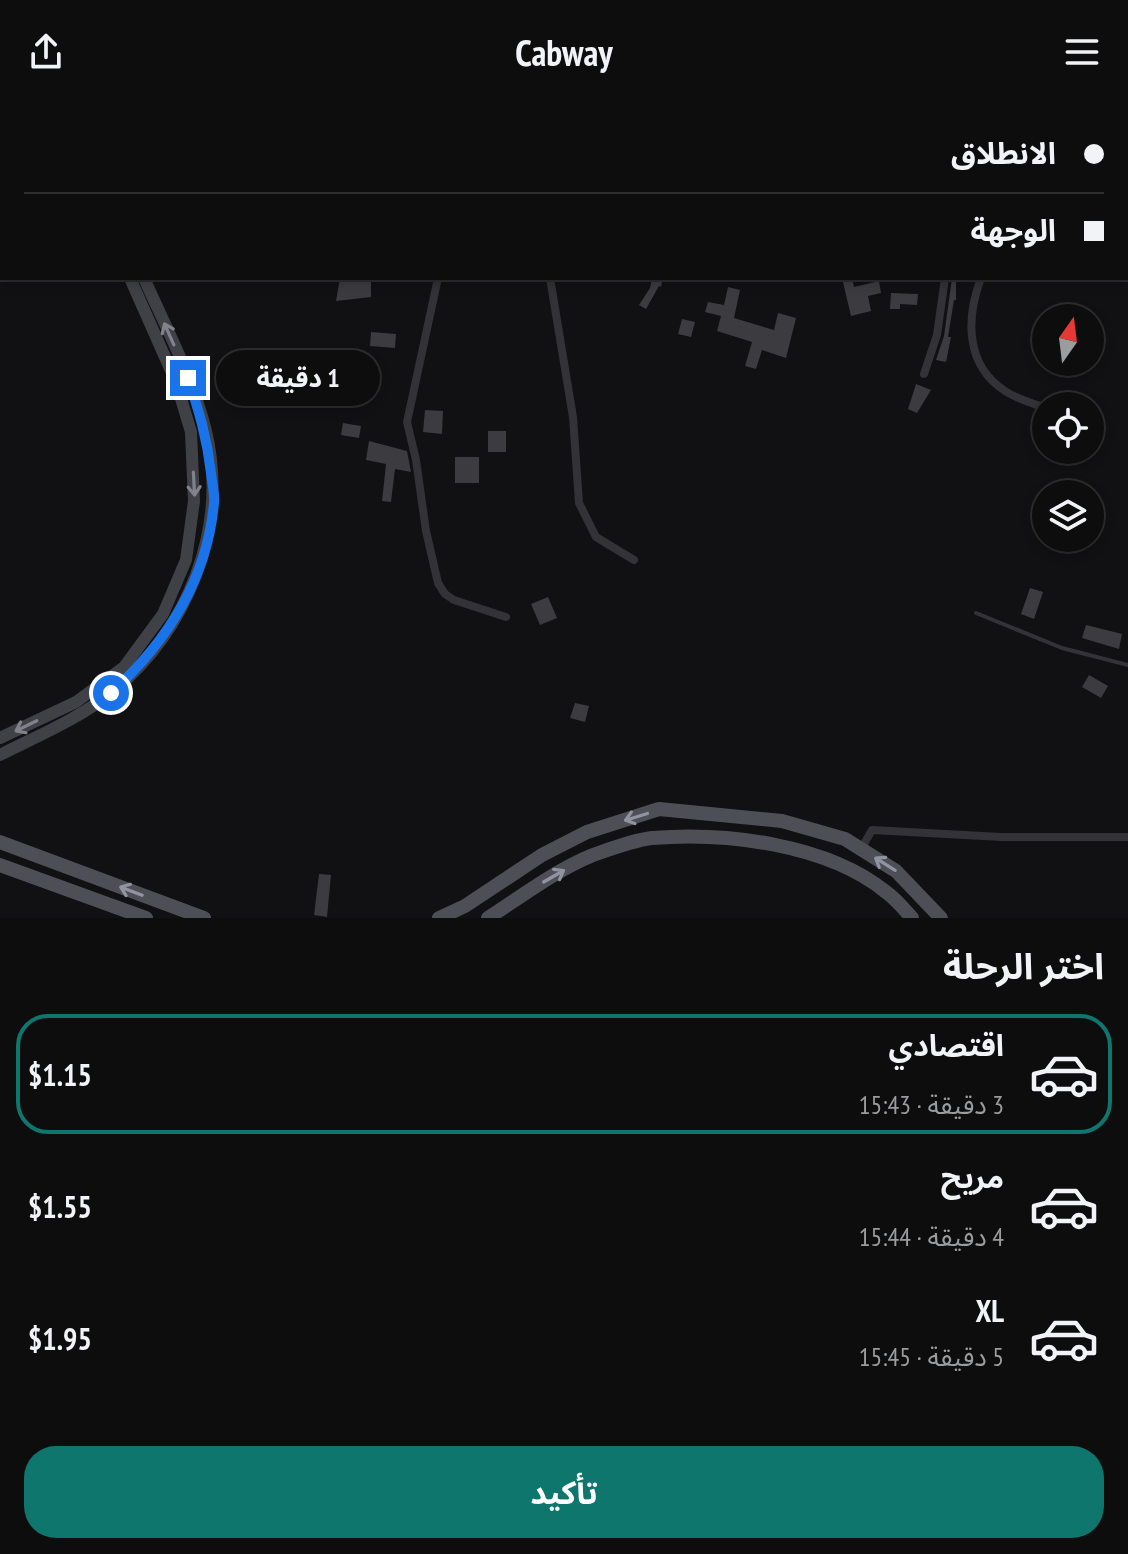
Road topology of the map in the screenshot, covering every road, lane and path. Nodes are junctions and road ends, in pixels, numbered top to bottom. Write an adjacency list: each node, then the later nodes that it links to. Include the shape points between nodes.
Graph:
1 (131, 280): 9 (main road, one-way to 9, via 176,382 191,432 194,501)
2 (145, 280): 10 (main road, one-way to 2, via 214,501 206,432)
3 (438, 280): 13 (street, via 407,422 426,531 445,594)
4 (550, 280): 11 (street, via 573,417 579,503 596,537)
5 (945, 280): 7 (street, via 937,335)
6 (980, 280): 8 (street, via 970,330 977,360 1003,390)
7 (924, 374)
8 (1032, 402)
9 (188, 543): 10 (main road); 15 (main road, via 163,614 124,667)
10 (206, 546): 15 (main road, via 175,622 152,652 111,693)
11 (634, 560)
12 (976, 613): 14 (lane, via 1062,648)
13 (506, 617)
14 (1128, 665)
15 (72, 711): 16 (main road, one-way to 16); 17 (main road)
16 (0, 738)
17 (0, 755)
18 (1128, 837): 20 (street, via 872,830)
19 (0, 842): 23 (main road, one-way to 19)
20 (861, 849): 24 (main road, one-way to 24, via 845,839 782,821 659,809 587,832); 27 (main road, one-way to 20, via 896,871)
21 (0, 865): 22 (main road)
22 (146, 918)
23 (204, 918)
24 (439, 918)
25 (488, 918): 26 (main road, one-way to 26, via 592,856 649,838 719,838 780,846 835,862 886,891)
26 (912, 918)
27 (941, 918)

